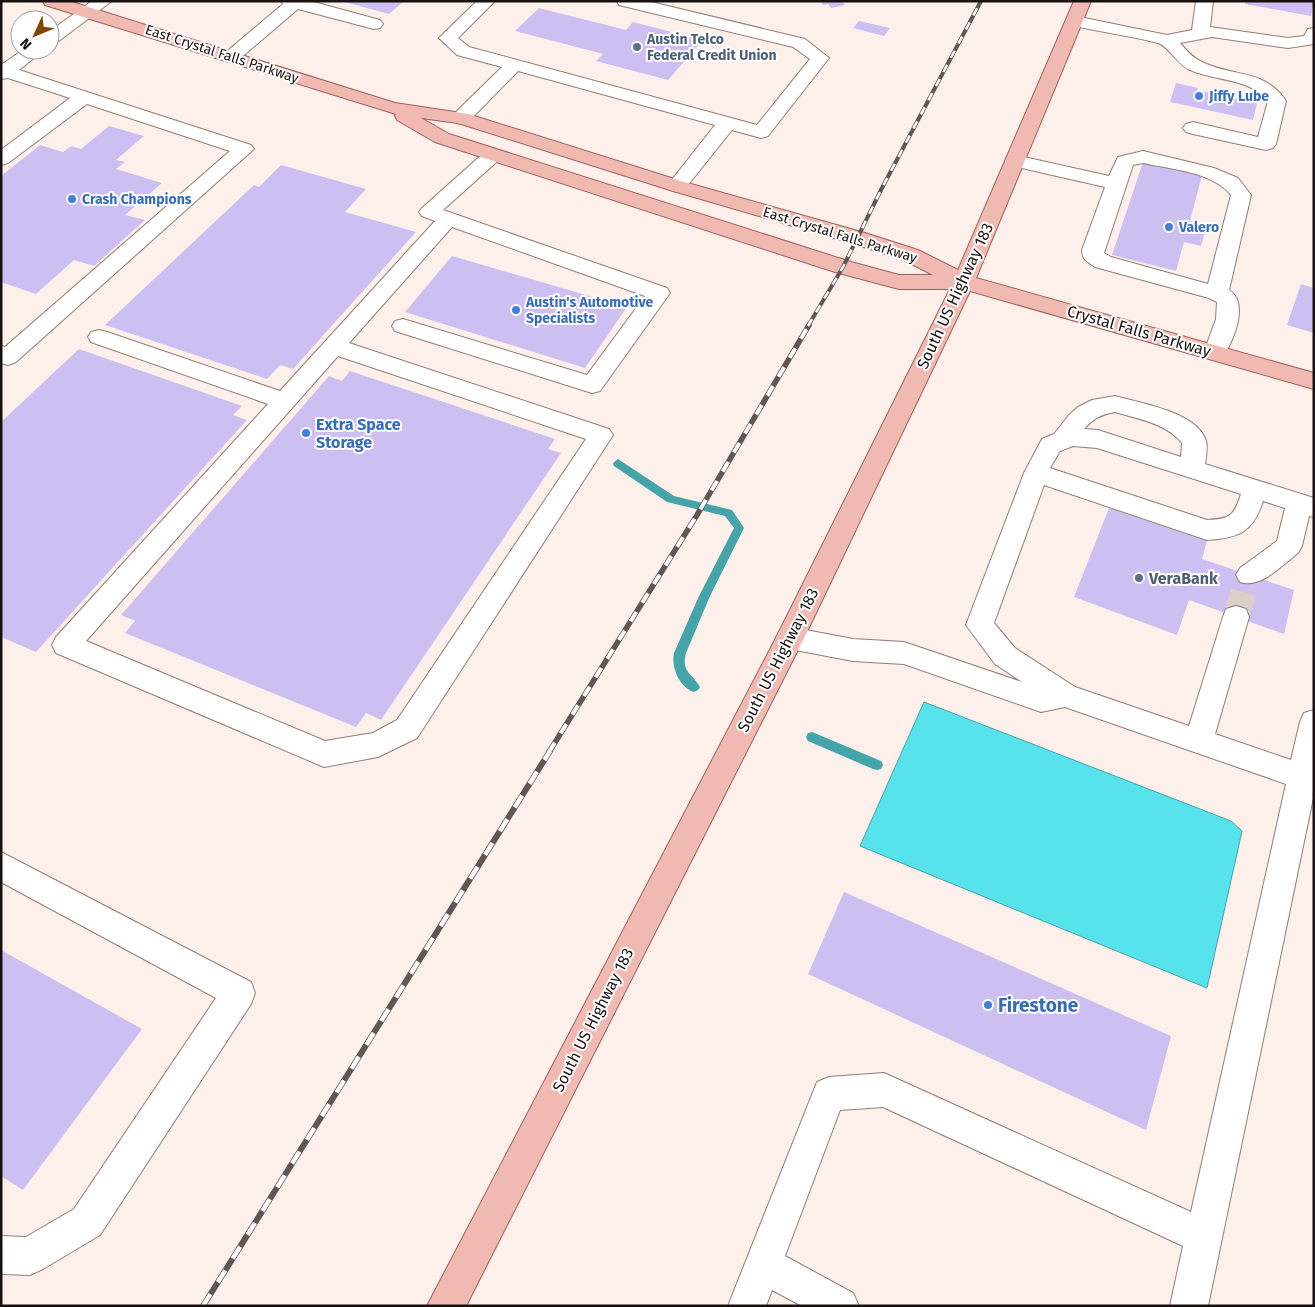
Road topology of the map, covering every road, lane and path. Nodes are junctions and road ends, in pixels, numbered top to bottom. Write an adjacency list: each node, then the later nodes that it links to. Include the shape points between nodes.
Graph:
1 (52, 1): 8 (main road, East Crystal Falls Parkway)
2 (104, 1): 8 (street)
3 (487, 1): 17 (street, via 448,38 463,51)
4 (624, 1): 22 (street, via 800,43 820,58 761,132)
5 (1083, 1): 9 (main road, South US Highway 183)
6 (1204, 1): 12 (street)
7 (294, 2): 10 (street); 15 (street)
8 (88, 12): 11 (street); 15 (main road, East Crystal Falls Parkway)
9 (1075, 21): 14 (street); 26 (main road, South US Highway 183)
10 (374, 24)
11 (60, 32)
12 (1200, 33): 13 (street, via 1225,32 1288,43 1310,40); 14 (street)
13 (1314, 33)
14 (1167, 40): 23 (street, via 1184,59 1260,85 1272,92 1277,101 1266,144)
15 (231, 57): 20 (main road, East Crystal Falls Parkway)
16 (20, 60): 18 (street)
17 (514, 65): 21 (street); 22 (street)
18 (3, 72): 19 (street)
19 (84, 97): 25 (street); 36 (street, via 244,149 8,357)
20 (392, 108): 21 (main road, East Crystal Falls Parkway); 24 (main road, East Crystal Falls Parkway, via 442,138)
21 (461, 118): 28 (main road, East Crystal Falls Parkway)
22 (728, 122): 28 (street)
23 (1193, 128)
24 (493, 155): 29 (street, via 429,212); 30 (main road, East Crystal Falls Parkway, via 843,267 899,282)
25 (1, 159)
26 (1015, 161): 27 (street); 30 (main road, South US Highway 183)
27 (1116, 184): 31 (street, via 1093,256 1103,262); 31 (street, via 1125,161 1143,157 1207,172 1231,182 1241,195)
28 (677, 186): 30 (main road, East Crystal Falls Parkway, via 911,255)
29 (448, 219): 32 (street, via 659,293 592,385); 34 (street)
30 (964, 282): 35 (main road, Crystal Falls Parkway); 46 (main road, South US Highway 183)
31 (1217, 294): 35 (street, via 1229,305)
32 (403, 326)
33 (99, 337): 38 (street)
34 (334, 346): 38 (street); 38 (street, via 601,435 408,729 378,745 324,754 66,645)
35 (1215, 352): 37 (main road, Crystal Falls Parkway)
36 (1, 354)
37 (1314, 381)
38 (285, 401)
39 (1062, 441): 40 (street, via 1071,437 1098,439); 40 (street, via 1086,413 1100,406 1115,404 1172,421 1185,430 1194,441); 41 (street, via 1051,445)
40 (1193, 470): 42 (street)
41 (1036, 474): 42 (street, via 1207,530 1237,526 1246,518); 47 (street, via 980,625 1005,656)
42 (1255, 489): 43 (street)
43 (1306, 506): 44 (street, via 1289,546)
44 (1249, 575)
45 (1236, 617): 49 (street)
46 (790, 638): 47 (street, via 853,650 904,653 1041,700); 55 (main road, South US Highway 183)
47 (1065, 695): 49 (street)
48 (1314, 722): 50 (street)
49 (1198, 741): 50 (street)
50 (1302, 776): 52 (street)
51 (1, 866): 53 (street, via 239,994 87,1222 30,1256)
52 (1203, 1236): 54 (street, via 884,1090 829,1094); 58 (street)
53 (1, 1255)
54 (764, 1264): 56 (street); 57 (street)
55 (446, 1306)
56 (747, 1306)
57 (840, 1306)
58 (1189, 1306)

